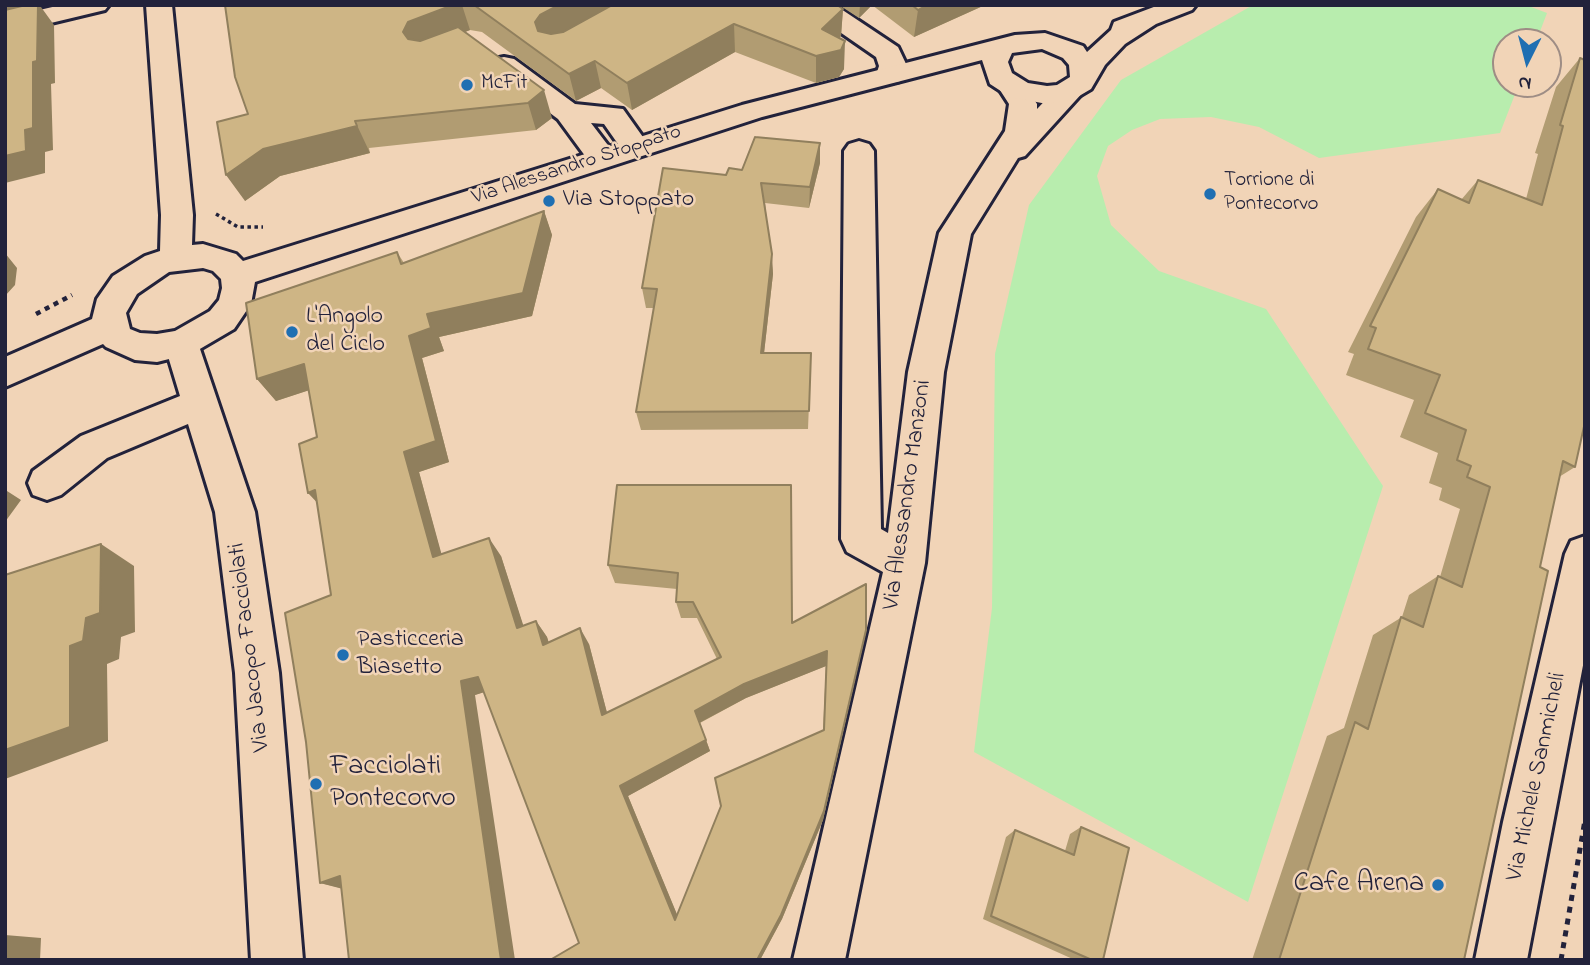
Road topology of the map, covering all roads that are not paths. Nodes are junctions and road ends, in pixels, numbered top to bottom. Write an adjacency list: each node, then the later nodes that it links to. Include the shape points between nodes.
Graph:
1 (96, 5): 6 (street)
2 (159, 5): 19 (street, via 177,215)
3 (1183, 5): 5 (street, Via Alessandro Manzoni)
4 (819, 6): 11 (street, via 888,53 893,66)
5 (1146, 12): 7 (street, Via Alessandro Manzoni, via 1099,36); 12 (street, Via Alessandro Manzoni, via 1105,48)
6 (5, 26)
7 (1045, 41): 8 (street); 12 (street, via 1073,52 1083,64)
8 (1008, 45): 10 (street, Via Alessandro Stoppato); 13 (street, via 993,62 996,73)
9 (481, 48): 14 (street)
10 (919, 68): 11 (street, Via Alessandro Stoppato); 13 (street, Via Alessandro Stoppato, via 972,70)
11 (890, 75): 15 (street, Via Alessandro Stoppato)
12 (1078, 83): 13 (street, via 1047,95); 18 (street, Via Alessandro Manzoni)
13 (1009, 85): 18 (street, Via Alessandro Manzoni, via 1023,104 1023,120)
14 (569, 113): 15 (street, via 613,116); 17 (street)
15 (635, 147): 17 (street, Via Alessandro Stoppato)
16 (859, 151): 27 (street, via 860,539)
17 (602, 157): 20 (street, Via Alessandro Stoppato)
18 (1000, 166): 27 (street, Via Alessandro Manzoni, via 955,233 926,372)
19 (176, 258): 20 (street, via 203,256 225,262); 21 (street, via 125,285 114,299)
20 (237, 275): 22 (street, via 234,304 222,320)
21 (110, 326): 22 (street, via 118,338 135,346); 23 (street)
22 (181, 343): 24 (street, Via Jacopo Facciolati)
23 (5, 373)
24 (200, 402): 25 (street, via 94,447); 28 (street, Via Jacopo Facciolati, via 237,525 257,673)
25 (47, 483)
26 (1585, 554): 30 (street, Via Michele Sanmicheli)
27 (905, 563): 29 (street, Via Alessandro Manzoni)
28 (278, 960)
29 (819, 960)
30 (1502, 960)

